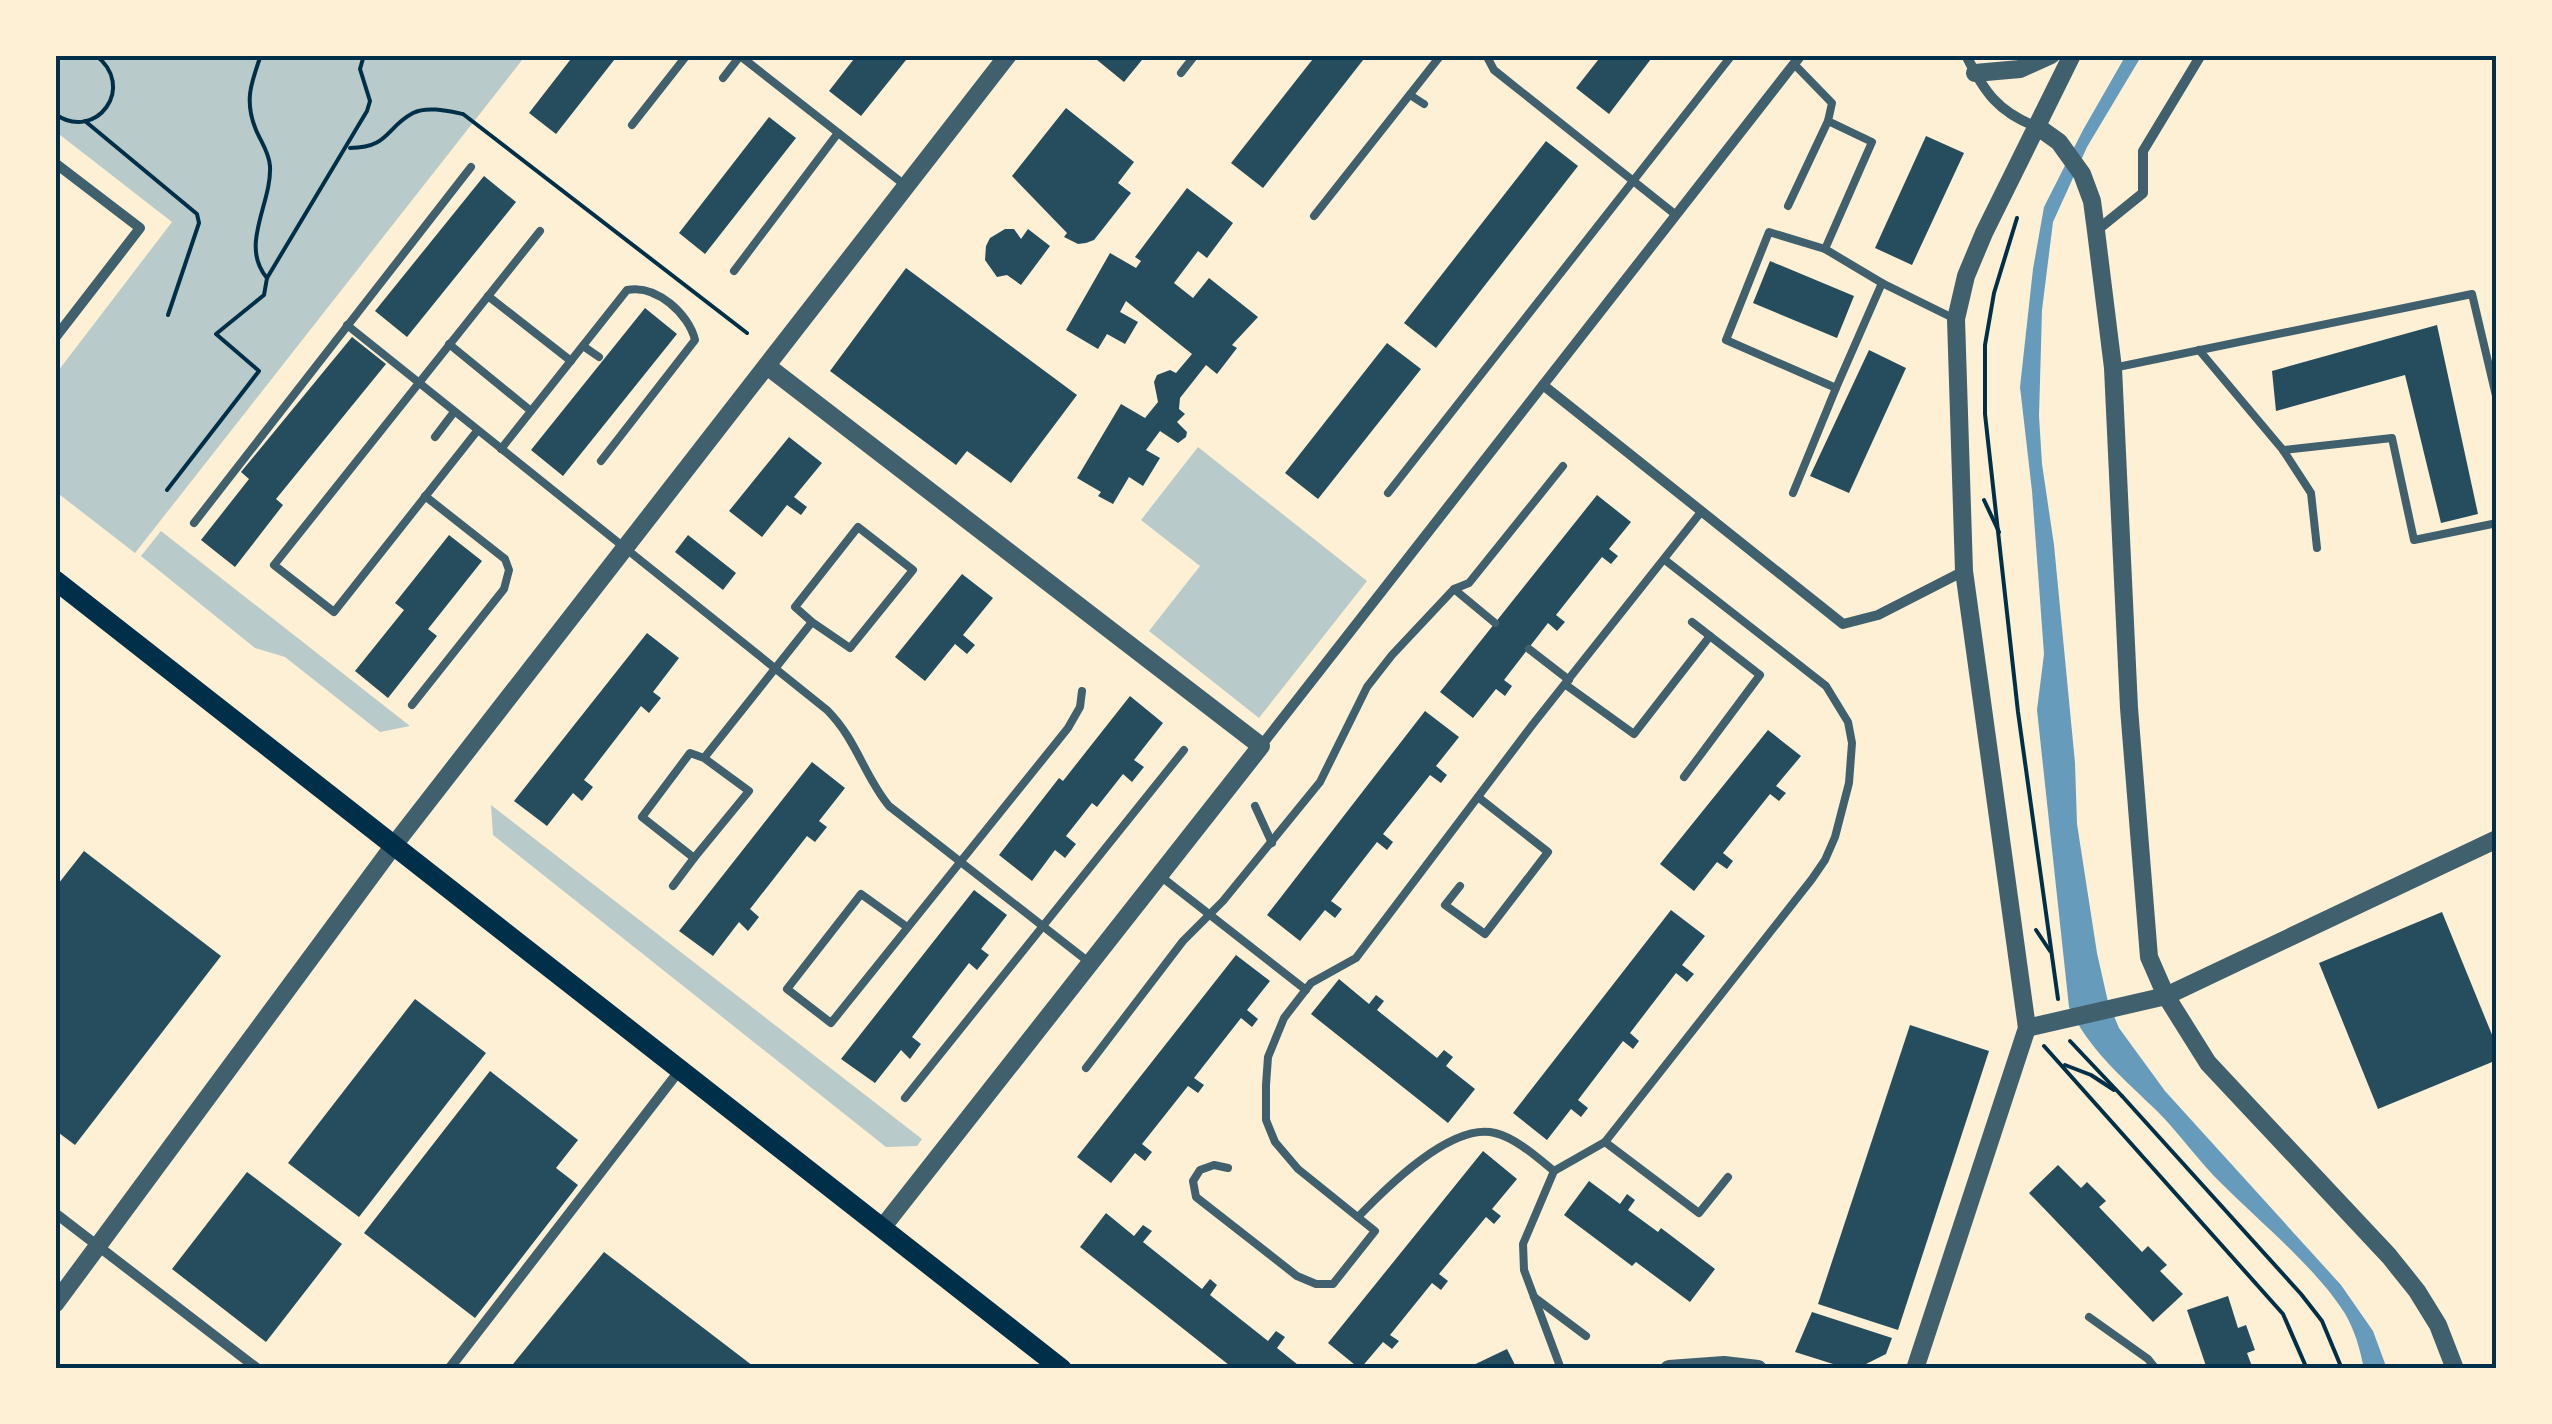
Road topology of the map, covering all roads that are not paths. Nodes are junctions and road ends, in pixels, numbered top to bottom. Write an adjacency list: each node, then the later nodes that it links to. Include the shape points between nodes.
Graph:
1 (687, 55): 21 (lane)
2 (762, 55): 14 (lane)
3 (1008, 55): 27 (street)
4 (1195, 55): 15 (lane)
5 (1441, 55): 18 (lane)
6 (1486, 55): 26 (lane, via 1494,70)
7 (1732, 55): 26 (lane)
8 (1966, 55): 16 (street)
9 (2051, 55): 16 (street, via 2020,69)
10 (2072, 55): 22 (street)
11 (2201, 55): 32 (street, via 2143,151 2143,193)
12 (739, 56): 14 (lane); 17 (lane)
13 (1798, 59): 20 (lane, via 1832,104); 29 (street)
14 (753, 66): 23 (lane)
15 (1181, 73)
16 (1974, 73): 22 (street, via 2010,116)
17 (724, 78)
18 (1410, 95): 19 (lane); 30 (lane)
19 (1424, 104)
20 (1828, 121): 28 (lane); 33 (lane, via 1872,142)
21 (632, 125)
22 (2038, 128): 32 (street, via 2059,142 2082,174); 37 (street, via 1984,233)
23 (838, 133): 27 (lane); 34 (lane)
24 (55, 163): 39 (street, via 140,228)
25 (472, 167): 38 (lane)
26 (1632, 179): 29 (lane); 62 (lane)
27 (906, 186): 45 (street)
28 (1788, 206)
29 (1676, 214): 48 (street)
30 (1314, 216)
31 (540, 231): 36 (lane)
32 (2096, 231): 46 (street)
33 (1825, 249): 35 (lane); 50 (lane, via 1769,232 1726,340)
34 (734, 271)
35 (1882, 283): 37 (lane); 50 (lane)
36 (488, 296): 40 (lane); 44 (lane)
37 (1956, 319): 70 (street)
38 (347, 325): 47 (lane); 65 (lane)
39 (55, 338)
40 (448, 344): 47 (lane); 53 (lane)
41 (583, 346): 43 (lane); 44 (lane); 51 (lane, via 627,290 666,302 692,326 695,340)
42 (2198, 350): 46 (lane); 52 (lane, via 2472,294); 58 (lane)
43 (599, 357)
44 (571, 361): 53 (lane)
45 (768, 366): 67 (street); 82 (street)
46 (2113, 368): 101 (street, via 2149,957)
47 (418, 382): 54 (lane); 63 (lane, via 274,565 334,612)
48 (1543, 385): 64 (street); 82 (street)
49 (641, 388): 51 (lane)
50 (1836, 388): 61 (lane)
51 (653, 396): 59 (lane)
52 (2497, 400)
53 (531, 411): 57 (lane)
54 (454, 412): 55 (lane); 56 (lane)
55 (477, 431): 57 (lane); 63 (lane)
56 (436, 436)
57 (501, 450): 67 (lane)
58 (2283, 450): 66 (lane, via 2392,438 2414,540); 68 (lane, via 2311,493)
59 (600, 461)
60 (1563, 466): 72 (lane, via 1469,583)
61 (1793, 493)
62 (1388, 494)
63 (425, 496): 81 (lane, via 505,559 509,570 504,589)
64 (1700, 512): 69 (lane); 70 (street, via 1843,624)
65 (194, 523)
66 (2497, 523)
67 (626, 548): 78 (lane); 90 (street)
68 (2317, 548)
69 (1665, 560): 79 (lane); 106 (lane, via 1826,686 1848,722 1852,762 1835,837 1819,870)
70 (1964, 571): 102 (street)
71 (55, 580): 90 (main road)
72 (1454, 589): 75 (lane); 89 (lane, via 1367,687 1320,782)
73 (812, 622): 73 (lane, via 850,648 913,570 858,527 796,608); 78 (lane)
74 (1692, 622): 76 (lane)
75 (1495, 623)
76 (1710, 636): 79 (lane, via 1634,734); 85 (lane, via 1760,675)
77 (1529, 649): 79 (lane)
78 (776, 668): 84 (lane); 92 (lane, via 844,727 890,806)
79 (1568, 682): 86 (lane)
80 (1082, 691): 92 (lane, via 1068,728)
81 (412, 705)
82 (1260, 746): 93 (street)
83 (1184, 750): 97 (lane)
84 (704, 758): 91 (lane, via 749,790); 91 (lane, via 690,754 642,817)
85 (1684, 777)
86 (1478, 797): 95 (lane, via 1548,852 1485,934 1445,905); 100 (lane, via 1356,958)
87 (1255, 806): 89 (lane)
88 (2497, 839): 101 (street)
89 (1272, 843): 96 (lane)
90 (394, 845): 104 (main road); 113 (street)
91 (694, 858): 94 (lane)
92 (960, 861): 97 (lane); 98 (lane)
93 (1159, 875): 96 (lane); 99 (street)
94 (672, 886)
95 (1460, 886)
96 (1210, 914): 100 (lane); 103 (lane)
97 (1044, 926): 99 (lane); 105 (lane)
98 (907, 927): 98 (lane, via 831,1023 787,989 861,894)
99 (1090, 963): 112 (street)
100 (1306, 990): 111 (lane, via 1284,1018 1268,1057 1266,1120 1298,1170)
101 (2166, 996): 102 (street); 126 (street, via 2208,1063 2417,1291)
102 (2027, 1028): 124 (street)
103 (1086, 1068)
104 (679, 1071): 112 (main road); 119 (street)
105 (905, 1098)
106 (1605, 1142): 108 (lane); 109 (lane, via 1700,1213)
107 (1228, 1168): 111 (lane, via 1200,1170 1192,1182 1196,1197 1316,1284 1333,1284 1374,1231)
108 (1554, 1171): 111 (lane, via 1493,1132 1466,1136 1419,1160); 114 (lane, via 1523,1244)
109 (1728, 1177)
110 (55, 1213): 113 (street)
111 (1358, 1217)
112 (882, 1228): 120 (main road)
113 (99, 1247): 115 (street); 118 (street)
114 (1534, 1298): 117 (lane); 121 (lane)
115 (55, 1304)
116 (2088, 1317): 125 (lane)
117 (1586, 1336)
118 (258, 1369)
119 (450, 1369)
120 (1062, 1369)
121 (1561, 1369)
122 (1669, 1369): 123 (street)
123 (1758, 1369)
124 (1915, 1369)
125 (2156, 1369)
126 (2454, 1369)

